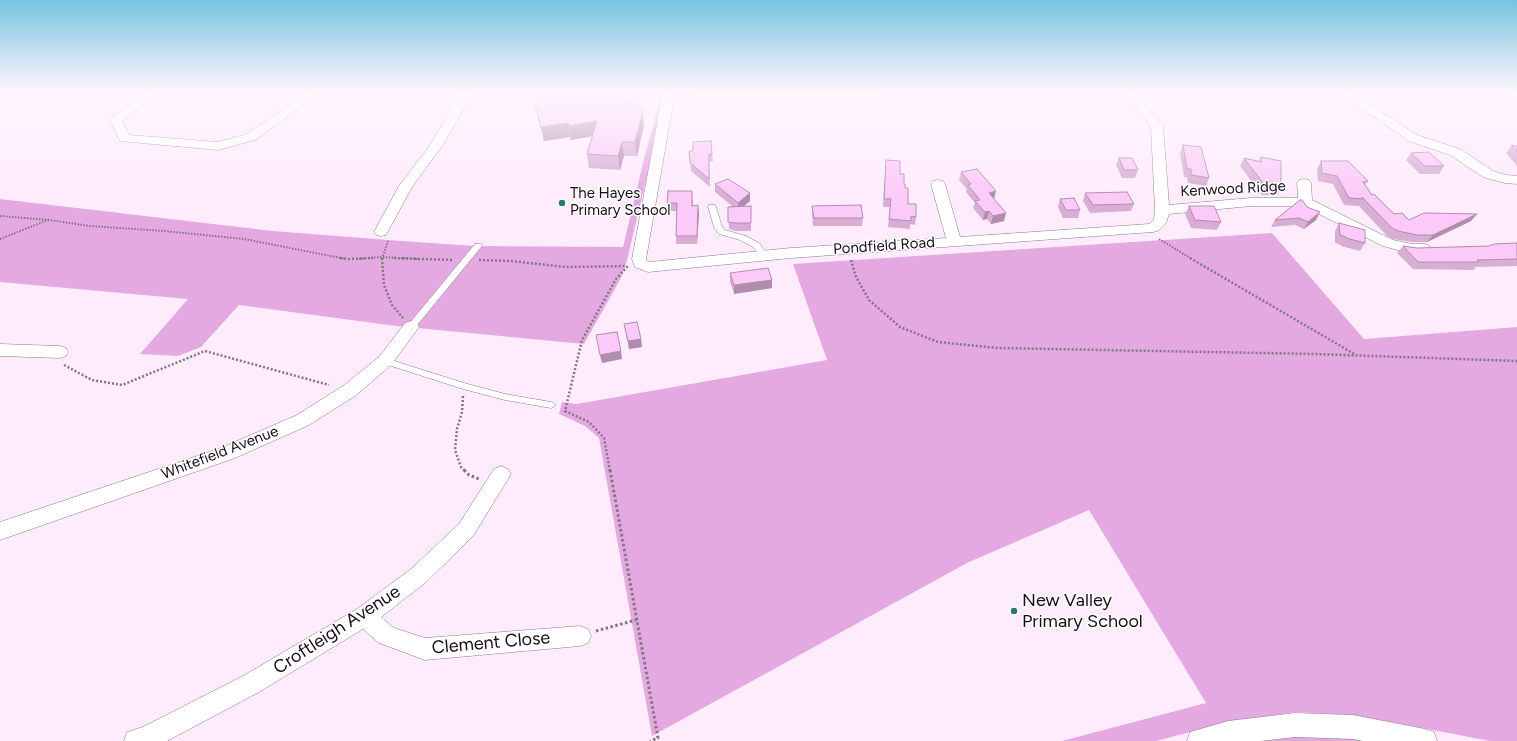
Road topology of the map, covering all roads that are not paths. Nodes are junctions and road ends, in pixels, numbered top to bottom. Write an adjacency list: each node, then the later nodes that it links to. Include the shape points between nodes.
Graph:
1 (119, 127): 2 (street, via 124,138 218,146 251,137)
2 (266, 127)
3 (447, 127): 13 (street, via 406,186)
4 (663, 127): 17 (street, Pondfield Road, via 639,259 634,265 648,267)
5 (1157, 127): 12 (street, Pondfield Road)
6 (1396, 127): 7 (street, via 1413,138 1455,152 1488,174 1505,180)
7 (1517, 180)
8 (1304, 183): 10 (street, Kenwood Ridge)
9 (938, 184): 14 (street)
10 (1305, 202): 12 (street, Kenwood Ridge, via 1251,202); 16 (street, Kenwood Ridge, via 1388,243 1412,249)
11 (712, 206): 17 (lane, via 722,232 756,245)
12 (1162, 210): 14 (street, Pondfield Road, via 1161,220 1153,228)
13 (385, 236)
14 (954, 241): 17 (street, Pondfield Road)
15 (478, 246): 18 (lane)
16 (1436, 249)
17 (765, 256)
18 (411, 327): 21 (street, Whitefield Avenue)
19 (0, 350): 20 (street)
20 (60, 352)
21 (385, 361): 22 (lane, via 463,386); 24 (street, Whitefield Avenue, via 348,391 303,420 228,453)
22 (551, 405)
23 (498, 478): 25 (street, Croftleigh Avenue, via 466,530 418,576)
24 (0, 531)
25 (365, 616): 26 (street, Clement Close, via 387,636 425,649); 27 (street, Croftleigh Avenue, via 251,684)
26 (580, 636)
27 (143, 740)
28 (1198, 741): 29 (street, via 1228,733 1295,725 1353,728)
29 (1425, 741)

